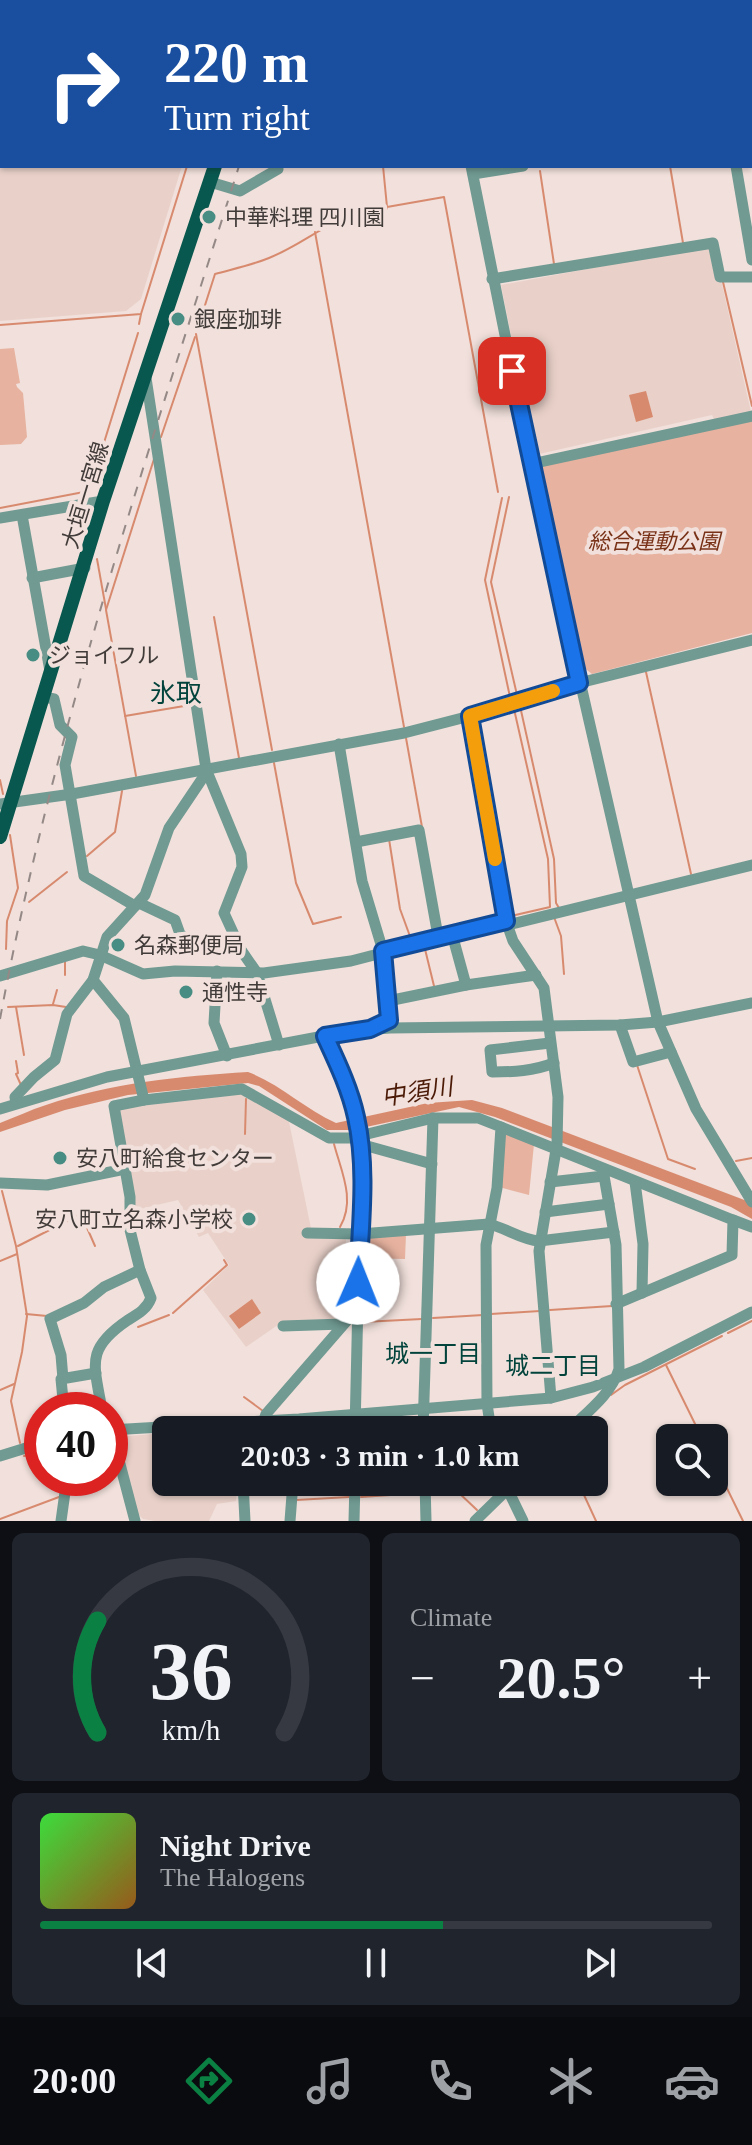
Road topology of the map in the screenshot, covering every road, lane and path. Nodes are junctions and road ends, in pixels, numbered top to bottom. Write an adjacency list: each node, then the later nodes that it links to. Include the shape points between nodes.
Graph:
1 (12, 0): 2 (street)
2 (41, 0)
3 (214, 168): 8 (main road, 大垣一宮線)
4 (498, 168): 7 (street)
5 (736, 168): 9 (street)
6 (278, 169): 8 (street, via 240,191)
7 (472, 170): 11 (street)
8 (210, 182): 12 (main road, 大垣一宮線)
9 (752, 260)
10 (752, 277): 11 (street, via 720,277 713,243)
11 (492, 279): 14 (street)
12 (146, 378): 15 (main road, 大垣一宮線); 26 (street)
13 (752, 416): 14 (street)
14 (531, 464): 22 (street)
15 (103, 501): 16 (street); 18 (main road, 大垣一宮線)
16 (22, 515): 17 (street); 19 (street)
17 (0, 518)
18 (85, 568): 19 (street); 21 (main road, 大垣一宮線)
19 (32, 578): 21 (street)
20 (752, 640): 22 (street)
21 (51, 673): 23 (main road, 大垣一宮線)
22 (579, 683): 24 (street); 32 (street)
23 (44, 697): 27 (street, via 54,699 60,725 72,737 65,765); 28 (main road, 大垣一宮線)
24 (470, 716): 25 (street); 34 (street)
25 (339, 744): 26 (street); 30 (street)
26 (206, 769): 27 (street); 33 (street, via 169,828); 37 (street, via 241,854 242,867 224,913)
27 (72, 794): 28 (street); 33 (street, via 84,876)
28 (5, 804): 29 (main road, 大垣一宮線)
29 (0, 837)
30 (356, 842): 36 (street, via 419,830); 38 (street)
31 (752, 865): 32 (street)
32 (628, 896): 34 (street); 49 (street)
33 (137, 904): 37 (street, via 175,920 187,940); 39 (street, via 107,937)
34 (507, 923): 35 (street); 42 (street)
35 (452, 934): 36 (street); 45 (street)
36 (438, 936): 38 (street)
37 (241, 950): 41 (street)
38 (383, 951): 41 (street, via 321,966); 46 (street)
39 (100, 955): 40 (street, via 143,974); 43 (street, via 83,951); 44 (street)
40 (217, 971): 41 (street); 58 (street, via 214,1023)
41 (257, 973): 56 (street)
42 (536, 975): 45 (street); 51 (street, via 546,997)
43 (0, 976)
44 (93, 980): 60 (street, via 124,1018); 62 (street, via 67,1014 55,1060 15,1097)
45 (466, 985): 46 (street)
46 (388, 1001): 48 (street)
47 (752, 1003): 49 (street)
48 (389, 1020): 52 (street); 53 (street)
49 (658, 1022): 50 (street); 57 (street)
50 (620, 1025): 51 (street); 57 (street, via 633,1062)
51 (548, 1027): 52 (street); 55 (street)
52 (402, 1028): 53 (street)
53 (370, 1029): 54 (street)
54 (325, 1036): 56 (street); 66 (street, via 350,1094)
55 (550, 1043): 59 (street); 59 (street, via 490,1050 492,1072 528,1071)
56 (279, 1045): 58 (street)
57 (671, 1052): 74 (street, via 696,1109)
58 (227, 1056): 60 (street)
59 (554, 1063): 67 (street)
60 (140, 1075): 61 (street); 62 (street, via 107,1077)
61 (144, 1098): 66 (street, via 242,1089 329,1138); 69 (street, via 114,1106)
62 (16, 1103): 63 (street)
63 (0, 1109)
64 (433, 1118): 65 (street, via 478,1118); 66 (street); 68 (street)
65 (501, 1127): 67 (street); 78 (street)
66 (359, 1137): 68 (street); 83 (street)
67 (556, 1147): 70 (street); 71 (street)
68 (432, 1164): 80 (street)
69 (125, 1169): 73 (street, via 47,1185); 85 (street, via 130,1230)
70 (604, 1173): 71 (street); 72 (street); 75 (street)
71 (550, 1182): 76 (street)
72 (635, 1182): 77 (street); 86 (street, via 643,1244)
73 (0, 1183)
74 (752, 1202)
75 (609, 1204): 76 (street); 81 (street)
76 (545, 1212): 84 (street)
77 (733, 1220): 79 (street); 86 (street, via 732,1255)
78 (489, 1224): 80 (street); 84 (street); 98 (street)
79 (752, 1227)
80 (429, 1229): 83 (street); 99 (street)
81 (614, 1232): 84 (street); 87 (street)
82 (307, 1233): 83 (street)
83 (360, 1234): 88 (street)
84 (539, 1241): 97 (street)
85 (140, 1270): 92 (street, via 150,1302 103,1339); 93 (street, via 50,1319)
86 (642, 1293): 87 (street)
87 (616, 1304): 94 (street)
88 (358, 1308): 90 (street); 100 (street)
89 (752, 1312): 94 (street)
90 (343, 1324): 91 (street); 101 (street)
91 (283, 1326)
92 (96, 1373): 93 (street); 96 (street)
93 (63, 1379): 95 (street)
94 (616, 1379): 97 (street); 105 (street)
95 (61, 1392)
96 (99, 1392)
97 (551, 1398): 98 (street)
98 (487, 1404): 99 (street); 104 (street)
99 (423, 1410): 100 (street); 103 (street)
100 (355, 1414): 102 (street)
101 (264, 1416)
102 (344, 1416)
103 (423, 1416)
104 (489, 1416)
105 (583, 1416)
106 (152, 1428): 107 (street)
107 (128, 1429)
108 (24, 1449): 109 (street)
109 (0, 1456)
110 (64, 1496): 118 (street)
111 (128, 1496): 119 (street)
112 (244, 1496): 120 (street)
113 (292, 1496): 121 (street)
114 (355, 1496): 122 (street)
115 (425, 1496): 123 (street)
116 (499, 1496): 124 (street)
117 (513, 1496): 125 (street)
118 (61, 1521)
119 (135, 1521)
120 (245, 1521)
121 (290, 1521)
122 (354, 1521)
123 (426, 1521)
124 (475, 1521)
125 (523, 1521)

